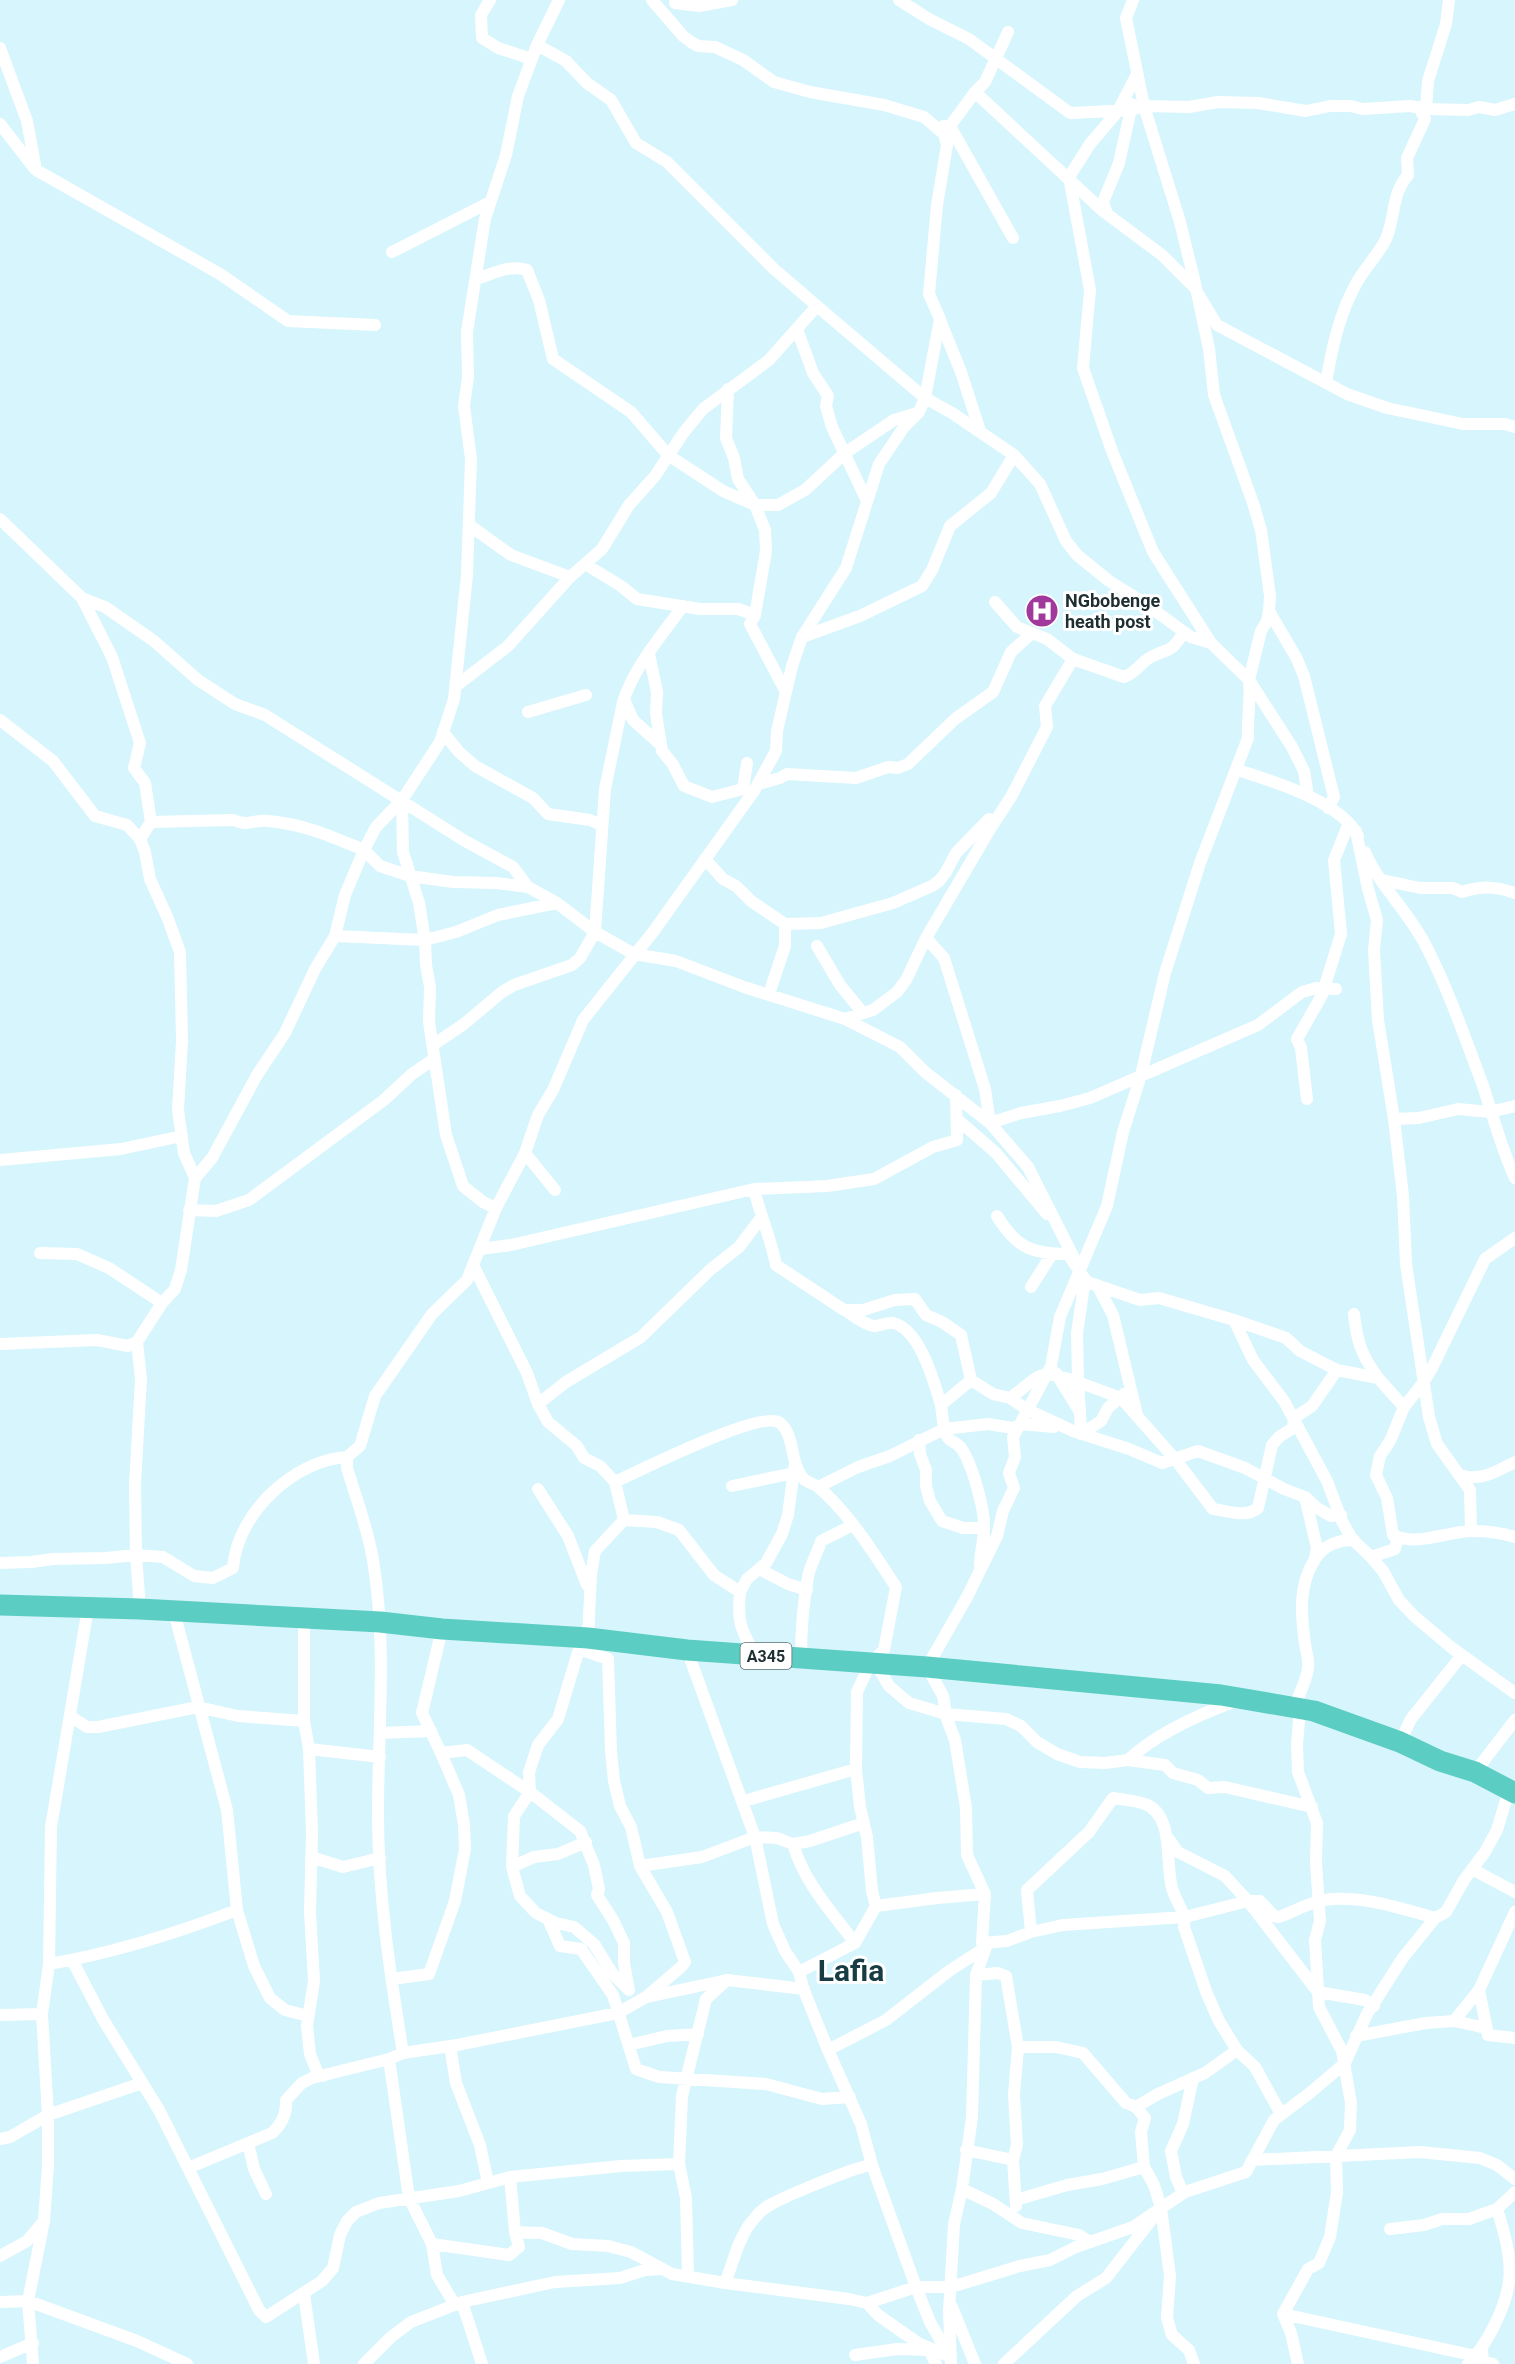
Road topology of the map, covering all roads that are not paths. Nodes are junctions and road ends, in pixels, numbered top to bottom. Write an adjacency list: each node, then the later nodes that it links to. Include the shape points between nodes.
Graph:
1 (490, 0): 14 (street, via 481,15 482,38 498,48)
2 (559, 0): 11 (street)
3 (652, 0): 9 (street)
4 (732, 0): 8 (street, via 699,6)
5 (899, 0): 13 (street)
6 (1133, 0): 15 (street, via 1126,18)
7 (1449, 0): 19 (street)
8 (676, 2): 9 (street)
9 (663, 13): 22 (street, via 691,42 715,47 743,60 774,82 884,105 924,117)
10 (1008, 32): 13 (street)
11 (537, 45): 14 (street); 32 (street, via 566,61 611,100 636,143 667,162 774,269)
12 (0, 48): 24 (street, via 27,122)
13 (995, 58): 16 (street, via 985,82); 20 (street, via 1070,113)
14 (532, 59): 26 (street, via 518,96 506,155)
15 (1137, 74): 18 (street); 20 (street)
16 (975, 92): 23 (street); 25 (street)
17 (1515, 104): 19 (street, via 1495,110)
18 (1144, 106): 19 (street, via 1218,102 1258,103 1306,111 1330,106); 20 (street); 31 (street, via 1180,222)
19 (1423, 108): 36 (street, via 1425,119 1407,158 1407,175 1397,188 1392,225 1339,322)
20 (1124, 110): 25 (street, via 1090,144); 27 (street, via 1119,163 1103,202)
21 (0, 124): 24 (street)
22 (935, 125): 23 (street); 33 (street, via 944,134 947,145 929,294)
23 (950, 126): 28 (street)
24 (36, 170): 34 (street, via 220,274 288,321)
25 (1069, 177): 27 (street); 59 (street, via 1090,290 1083,368 1153,552)
26 (490, 202): 29 (street); 30 (street)
27 (1107, 214): 31 (street, via 1162,255)
28 (1013, 238)
29 (392, 252)
30 (476, 279): 43 (street, via 510,268 527,270 539,300 553,358 631,412); 48 (street, via 467,332 464,406 471,459)
31 (1194, 286): 36 (street, via 1216,325); 54 (street, via 1215,395 1261,530)
32 (817, 306): 35 (street); 38 (street)
33 (940, 319): 38 (street); 41 (street)
34 (375, 325)
35 (797, 329): 37 (street, via 769,360); 42 (street, via 813,373 828,396 826,406 832,427)
36 (1326, 384): 40 (street, via 1387,408 1463,424)
37 (728, 389): 43 (street, via 703,409); 46 (street, via 726,438 738,478)
38 (925, 398): 39 (street); 41 (street)
39 (919, 412): 42 (street, via 894,420); 45 (street, via 879,464)
40 (1515, 427)
41 (980, 431): 44 (street)
42 (845, 453): 45 (street); 46 (street, via 806,490 778,505)
43 (668, 455): 46 (street, via 723,491); 49 (street, via 629,505 602,549)
44 (1014, 455): 57 (street, via 1040,484 1066,541 1077,555); 58 (street, via 991,493 950,526 922,586 860,616)
45 (866, 499): 58 (street, via 846,568)
46 (754, 505): 55 (street, via 765,530 766,551)
47 (0, 519): 51 (street)
48 (469, 525): 50 (street, via 511,555); 63 (street)
49 (585, 564): 50 (street); 53 (street, via 637,599)
50 (570, 577): 63 (street, via 508,646)
51 (82, 598): 75 (street, via 105,607 154,641 198,680 234,704 265,715); 78 (street, via 112,657 140,743 134,768 145,783)
52 (995, 602): 56 (street, via 1017,627)
53 (683, 606): 55 (street, via 738,609); 60 (street)
54 (1269, 611): 62 (street); 77 (street, via 1297,659 1310,694 1334,796)
55 (755, 615): 64 (street, via 750,624)
56 (1032, 633): 61 (street); 73 (street, via 1011,652 993,692 955,718 908,764 856,777 787,774)
57 (1184, 633): 59 (street); 61 (street, via 1172,650 1149,658 1134,674 1125,677)
58 (802, 637): 64 (street)
59 (1211, 643): 62 (street)
60 (649, 654): 66 (street); 70 (street)
61 (1073, 659): 76 (street, via 1045,706 1047,727)
62 (1249, 680): 72 (street, via 1248,738); 74 (street, via 1292,747 1304,771)
63 (456, 686): 69 (street)
64 (786, 692): 73 (street, via 776,751)
65 (586, 695): 67 (street)
66 (624, 698): 70 (street, via 633,720); 79 (street)
67 (528, 712)
68 (0, 720): 81 (street, via 53,761 95,816 127,825)
69 (443, 732): 75 (street); 79 (street, via 475,766 533,798 548,814)
70 (661, 745): 71 (street, via 684,786 712,797 743,789)
71 (747, 763)
72 (1238, 770): 74 (street); 104 (street, via 1200,863 1165,973)
73 (758, 784): 83 (street)
74 (1308, 796): 77 (street)
75 (402, 800): 82 (street, via 376,827); 84 (street, via 403,852); 88 (street, via 513,867)
76 (1007, 803): 85 (street); 87 (street, via 967,840)
77 (1328, 808): 80 (street)
78 (151, 822): 81 (street); 82 (street, via 232,820 245,825 267,821 312,828)
79 (602, 825): 92 (street)
80 (1352, 827): 86 (street); 98 (street, via 1334,860 1341,934); 110 (street, via 1377,920 1374,951 1378,1020)
81 (140, 839): 112 (street, via 150,879 180,952 182,1041 178,1110)
82 (364, 850): 84 (street, via 380,866); 93 (street, via 345,895)
83 (705, 859): 91 (street, via 723,879); 97 (street)
84 (410, 876): 88 (street); 95 (street)
85 (960, 880): 87 (street); 94 (street)
86 (1382, 880): 89 (street, via 1420,888 1453,888 1462,892 1495,887); 108 (street, via 1427,947 1454,1007)
87 (932, 886): 91 (street, via 893,903 822,924)
88 (528, 887): 90 (street)
89 (1515, 893)
90 (556, 903): 92 (street); 95 (street, via 498,915 456,932)
91 (785, 924): 99 (street, via 785,946)
92 (594, 932): 97 (street); 102 (street, via 572,965 514,985)
93 (335, 936): 95 (street); 116 (street, via 285,1033 212,1158)
94 (926, 938): 100 (street, via 897,992); 111 (street, via 944,958 985,1089)
95 (425, 939): 102 (street)
96 (817, 946): 100 (street, via 840,985)
97 (634, 954): 99 (street, via 676,961); 113 (street, via 583,1020 538,1115)
98 (1330, 989): 104 (street, via 1302,992 1258,1025); 106 (street, via 1296,1039 1301,1048)
99 (769, 994): 101 (street)
100 (863, 1013): 101 (street)
101 (845, 1019): 105 (street, via 900,1047)
102 (433, 1045): 103 (street)
103 (434, 1059): 119 (street, via 446,1135 463,1186); 120 (street, via 249,1200 216,1211)
104 (1141, 1075): 111 (street, via 1090,1098); 129 (street, via 1123,1132 1107,1206)
105 (956, 1095): 109 (street); 111 (street)
106 (1307, 1099)
107 (1515, 1106): 108 (street)
108 (1490, 1112): 110 (street, via 1458,1109); 115 (street)
109 (957, 1119): 117 (street, via 957,1140 933,1147 874,1179 827,1186); 124 (street, via 996,1153 1045,1211)
110 (1394, 1119): 143 (street, via 1406,1264)
111 (990, 1123): 124 (street, via 1028,1167)
112 (182, 1136): 114 (street, via 121,1149); 116 (street, via 184,1153)
113 (525, 1153): 118 (street); 119 (street)
114 (0, 1160)
115 (1514, 1175)
116 (195, 1178): 120 (street)
117 (754, 1188): 122 (street); 125 (street)
118 (555, 1190)
119 (496, 1208): 125 (street)
120 (189, 1210): 132 (street, via 182,1269 175,1290)
121 (997, 1216): 127 (street, via 1014,1240 1032,1250)
122 (761, 1218): 133 (street, via 771,1238 776,1265); 147 (street, via 739,1247 641,1336)
123 (1515, 1238): 143 (street, via 1485,1259)
124 (1066, 1244): 129 (street)
125 (480, 1249): 128 (street)
126 (40, 1253): 132 (street, via 77,1254 109,1268)
127 (1052, 1254): 129 (street, via 1068,1254); 131 (street)
128 (473, 1265): 147 (street, via 527,1373); 158 (street, via 467,1280 432,1314 375,1396 360,1446)
129 (1082, 1274): 130 (street); 139 (street, via 1060,1317); 142 (street)
130 (1097, 1285): 135 (street, via 1140,1300 1159,1298); 144 (street, via 1113,1315)
131 (1031, 1287)
132 (162, 1303): 136 (street)
133 (844, 1310): 141 (street, via 872,1309 895,1300 915,1299 926,1315 961,1335); 148 (street, via 875,1326 892,1323 909,1331 932,1371)
134 (1354, 1314): 140 (street, via 1356,1338)
135 (1234, 1320): 138 (street, via 1287,1338 1300,1351); 153 (street, via 1253,1360)
136 (137, 1342): 137 (street, via 128,1346 96,1340); 177 (street, via 141,1379 135,1484)
137 (0, 1344)
138 (1337, 1370): 140 (street); 153 (street, via 1312,1406)
139 (1051, 1372): 142 (street); 145 (street, via 1039,1375); 150 (street); 151 (street)
140 (1378, 1378): 149 (street)
141 (971, 1380): 145 (street, via 993,1394); 148 (street)
142 (1078, 1382): 146 (street); 151 (street)
143 (1423, 1383): 149 (street); 162 (street, via 1437,1444)
144 (1131, 1386): 146 (street); 152 (street)
145 (1010, 1398): 150 (street)
146 (1121, 1398): 152 (street); 156 (street, via 1108,1408 1101,1421)
147 (538, 1404): 164 (street, via 548,1422)
148 (941, 1406): 155 (street)
149 (1404, 1407): 174 (street, via 1380,1455 1376,1475 1387,1498 1393,1535)
150 (1028, 1410): 154 (street); 156 (street)
151 (1080, 1412): 156 (street)
152 (1137, 1415): 159 (street)
153 (1294, 1418): 163 (street, via 1293,1428 1272,1445); 169 (street)
154 (1021, 1424): 155 (street, via 1013,1428 988,1424); 156 (street); 182 (street, via 1013,1437 1015,1457 1009,1473 1014,1488 1003,1511 998,1536)
155 (944, 1428): 157 (street); 172 (street, via 948,1440 961,1448 976,1482)
156 (1076, 1432): 159 (street, via 1162,1463)
157 (919, 1440): 166 (street); 172 (street, via 930,1501 942,1521 963,1528)
158 (347, 1457): 177 (street, via 330,1458 291,1478 271,1496 252,1515 234,1554 233,1568 226,1573 213,1578 194,1575 163,1557); 191 (street, via 373,1559)
159 (1175, 1459): 163 (street, via 1198,1451); 163 (street, via 1213,1509 1254,1512)
160 (1515, 1462): 162 (street, via 1481,1478)
161 (797, 1469): 164 (street, via 786,1429 777,1421 766,1419 713,1437); 165 (street); 166 (street); 181 (street, via 782,1534)
162 (1460, 1475): 173 (street, via 1470,1490)
163 (1264, 1478): 168 (street)
164 (615, 1482): 170 (street)
165 (732, 1486)
166 (818, 1487): 171 (street)
167 (538, 1489): 186 (street, via 568,1536 586,1578)
168 (1305, 1497): 169 (street, via 1331,1516); 179 (street, via 1317,1548)
169 (1341, 1515): 176 (street)
170 (624, 1520): 184 (street, via 657,1522 678,1530 714,1575); 186 (street, via 596,1551)
171 (853, 1525): 183 (street, via 821,1542); 198 (street, via 896,1587 884,1650)
172 (984, 1528): 182 (street)
173 (1471, 1531): 174 (street, via 1432,1538); 175 (street)
174 (1398, 1537): 178 (street, via 1395,1549)
175 (1515, 1537)
176 (1354, 1540): 178 (street); 179 (street, via 1330,1544)
177 (136, 1555): 180 (street); 188 (street)
178 (1371, 1557): 196 (street, via 1406,1608)
179 (1315, 1560): 203 (street, via 1302,1589 1308,1667)
180 (0, 1563)
181 (759, 1569): 183 (street); 184 (street)
182 (980, 1570): 199 (street)
183 (807, 1590): 197 (street, via 802,1610)
184 (740, 1592): 195 (street, via 741,1629)
185 (0, 1605): 187 (highway, A345)
186 (590, 1607): 193 (street)
187 (88, 1608): 188 (highway, A345); 205 (street)
188 (140, 1609): 189 (highway, A345)
189 (174, 1612): 190 (highway, A345); 202 (street)
190 (304, 1619): 191 (highway, A345); 207 (street)
191 (380, 1622): 192 (highway, A345); 209 (street)
192 (442, 1629): 193 (highway, A345); 208 (street, via 422,1713)
193 (583, 1643): 194 (highway, A345); 217 (street, via 558,1719 538,1745 529,1772); 228 (street, via 608,1659 614,1781)
194 (687, 1650): 195 (highway, A345); 219 (street)
195 (755, 1655): 197 (highway, A345)
196 (1462, 1655): 200 (street); 210 (street, via 1411,1719)
197 (801, 1658): 198 (highway, A345)
198 (873, 1664): 199 (highway, A345); 204 (street, via 889,1686 909,1703); 215 (street, via 857,1692)
199 (927, 1667): 201 (highway, A345); 204 (street, via 944,1696)
200 (1515, 1693)
201 (1243, 1698): 203 (highway, A345); 214 (street, via 1178,1726)
202 (198, 1707): 205 (street, via 98,1727 87,1727); 207 (street, via 238,1716); 236 (street, via 227,1810)
203 (1297, 1707): 210 (highway, A345); 220 (street, via 1298,1772)
204 (946, 1714): 214 (street, via 1006,1719 1057,1754 1080,1762); 232 (street, via 963,1785 967,1855)
205 (70, 1716): 245 (street, via 51,1827)
206 (1515, 1719): 216 (street)
207 (304, 1721): 211 (street)
208 (431, 1731): 209 (street); 212 (street)
209 (380, 1733): 213 (street)
210 (1400, 1742): 216 (highway, A345)
211 (309, 1749): 213 (street); 226 (street)
212 (441, 1753): 217 (street, via 466,1750); 248 (street, via 459,1795 464,1826 465,1850 457,1893 429,1974)
213 (380, 1757): 227 (street)
214 (1128, 1760): 220 (street, via 1165,1765 1173,1773 1198,1780 1208,1788 1225,1787)
215 (856, 1769): 219 (street); 221 (street)
216 (1475, 1772): 218 (highway, A345)
217 (530, 1792): 224 (street, via 580,1831); 229 (street, via 514,1816)
218 (1512, 1792): 230 (street, via 1497,1830)
219 (744, 1801): 222 (street)
220 (1312, 1807): 234 (street, via 1317,1823)
221 (864, 1823): 225 (street); 235 (street)
222 (755, 1838): 225 (street, via 777,1838); 228 (street, via 702,1857); 246 (street, via 773,1924)
223 (1168, 1838): 233 (street, via 1178,1852 1225,1876); 238 (street, via 1172,1889); 241 (street, via 1157,1812 1146,1804 1113,1798 1089,1832 1027,1890)
224 (586, 1842): 229 (street); 251 (street, via 599,1889 597,1895 624,1943)
225 (793, 1844): 242 (street, via 816,1894)
226 (311, 1857): 227 (street, via 343,1866); 259 (street, via 314,1981)
227 (380, 1858): 248 (street)
228 (640, 1866): 254 (street, via 667,1912 685,1962)
229 (512, 1867): 240 (street, via 520,1896)
230 (1472, 1869): 231 (street); 239 (street, via 1446,1912)
231 (1515, 1892)
232 (985, 1894): 235 (street); 243 (street)
233 (1248, 1901): 234 (street, via 1260,1901 1279,1917); 238 (street); 253 (street)
234 (1320, 1901): 239 (street, via 1383,1903); 253 (street, via 1315,1941)
235 (876, 1906): 242 (street)
236 (237, 1910): 244 (street, via 195,1926); 259 (street, via 254,1966 270,1998 285,2010)
237 (1515, 1912): 252 (street)
238 (1185, 1917): 241 (street); 269 (street, via 1184,1927 1207,1994)
239 (1435, 1918): 255 (street, via 1402,1959)
240 (548, 1919): 251 (street, via 574,1927 594,1944 612,1973); 256 (street, via 560,1946 580,1949 598,1973 613,1995)
241 (1031, 1932): 243 (street)
242 (855, 1943): 246 (street)
243 (984, 1945): 247 (street); 268 (street, via 886,2020)
244 (72, 1960): 245 (street); 276 (street)
245 (49, 1964): 257 (street)
246 (799, 1972): 250 (street)
247 (976, 1975): 267 (street, via 1006,1976); 283 (street, via 972,2117)
248 (392, 1979): 270 (street)
249 (727, 1980): 250 (street); 254 (street); 262 (street, via 706,1999)
250 (804, 1989): 268 (street)
251 (629, 1990): 256 (street)
252 (1479, 1990): 260 (street); 261 (street)
253 (1318, 1992): 255 (street, via 1365,2000); 272 (street, via 1319,2007)
254 (646, 1997): 256 (street)
255 (1374, 2006): 263 (street)
256 (618, 2013): 265 (street); 266 (street)
257 (42, 2014): 258 (street); 280 (street)
258 (0, 2015)
259 (308, 2016): 273 (street, via 310,2054 318,2074)
260 (1454, 2021): 261 (street); 263 (street)
261 (1486, 2028): 264 (street, via 1488,2035)
262 (698, 2034): 265 (street); 275 (street)
263 (1356, 2036): 272 (street)
264 (1515, 2038)
265 (629, 2045): 275 (street, via 636,2069 658,2077)
266 (450, 2046): 270 (street); 293 (street, via 456,2083 480,2145)
267 (1018, 2047): 278 (street, via 1056,2047 1083,2053 1126,2103); 285 (street, via 1014,2095 1017,2145)
268 (828, 2050): 277 (street)
269 (1237, 2050): 274 (street); 279 (street, via 1255,2067)
270 (403, 2053): 271 (street)
271 (388, 2059): 273 (street); 298 (street)
272 (1344, 2062): 279 (street); 284 (street, via 1351,2103 1350,2130)
273 (323, 2076): 282 (street, via 302,2084 286,2100 281,2126)
274 (1193, 2078): 278 (street); 297 (street, via 1183,2124 1171,2151)
275 (685, 2079): 277 (street, via 766,2084 822,2099); 287 (street)
276 (142, 2083): 280 (street); 290 (street)
277 (850, 2097): 288 (street)
278 (1136, 2107): 289 (street, via 1145,2118 1141,2132)
279 (1281, 2114): 286 (street)
280 (48, 2115): 281 (street); 303 (street)
281 (0, 2139)
282 (248, 2143): 290 (street); 296 (street, via 254,2169)
283 (966, 2150): 285 (street); 294 (street)
284 (1336, 2156): 286 (street); 292 (street, via 1420,2152 1480,2158); 320 (street, via 1337,2192 1330,2237 1319,2263 1308,2269)
285 (1013, 2160): 299 (street)
286 (1252, 2160): 297 (street, via 1245,2172)
287 (679, 2164): 291 (street); 310 (street, via 686,2198)
288 (872, 2165): 311 (street, via 767,2207 745,2232); 312 (street)
289 (1144, 2167): 299 (street); 300 (street)
290 (188, 2168): 314 (street, via 259,2310 266,2317)
291 (510, 2177): 293 (street); 305 (street)
292 (1515, 2179)
293 (488, 2183): 298 (street)
294 (962, 2189): 302 (street); 313 (street, via 954,2224)
295 (1515, 2192): 301 (street)
296 (267, 2193)
297 (1183, 2193): 300 (street)
298 (410, 2198): 307 (street); 314 (street, via 380,2203 347,2220 333,2268)
299 (1016, 2200): 302 (street)
300 (1161, 2208): 306 (street, via 1133,2227); 334 (street, via 1106,2278 1077,2295); 335 (street, via 1170,2276 1167,2318 1172,2335 1189,2350)
301 (1497, 2209): 304 (street, via 1469,2219 1442,2219); 324 (street, via 1504,2231 1509,2284 1491,2336)
302 (1017, 2219): 306 (street, via 1080,2235)
303 (44, 2222): 308 (street, via 27,2241); 315 (street)
304 (1390, 2229)
305 (515, 2232): 307 (street, via 519,2247 509,2255); 309 (street, via 542,2233 572,2244 608,2246 631,2252)
306 (1090, 2242): 313 (street, via 1050,2260)
307 (432, 2244): 319 (street, via 437,2275)
308 (0, 2256)
309 (663, 2269): 310 (street); 319 (street, via 620,2278 555,2282)
310 (688, 2275): 311 (street)
311 (725, 2283): 318 (street)
312 (916, 2287): 313 (street); 318 (street); 326 (street)
313 (951, 2287): 316 (street)
314 (304, 2294): 329 (street)
315 (28, 2301): 317 (street); 321 (street); 328 (street)
316 (950, 2301): 326 (street); 333 (street)
317 (0, 2302)
318 (867, 2303): 322 (street, via 878,2315)
319 (458, 2304): 330 (street, via 411,2322); 331 (street)
320 (1283, 2314): 324 (street); 336 (street)
321 (33, 2343): 325 (street); 327 (street)
322 (930, 2350): 323 (street, via 897,2349); 326 (street); 332 (street)
323 (855, 2355)
324 (1476, 2356): 337 (street)
325 (0, 2357)
326 (952, 2362)
327 (33, 2364)
328 (187, 2364)
329 (314, 2364)
330 (364, 2364)
331 (482, 2364)
332 (936, 2364)
333 (975, 2364)
334 (1004, 2364)
335 (1194, 2364)
336 (1298, 2364)
337 (1492, 2364)

